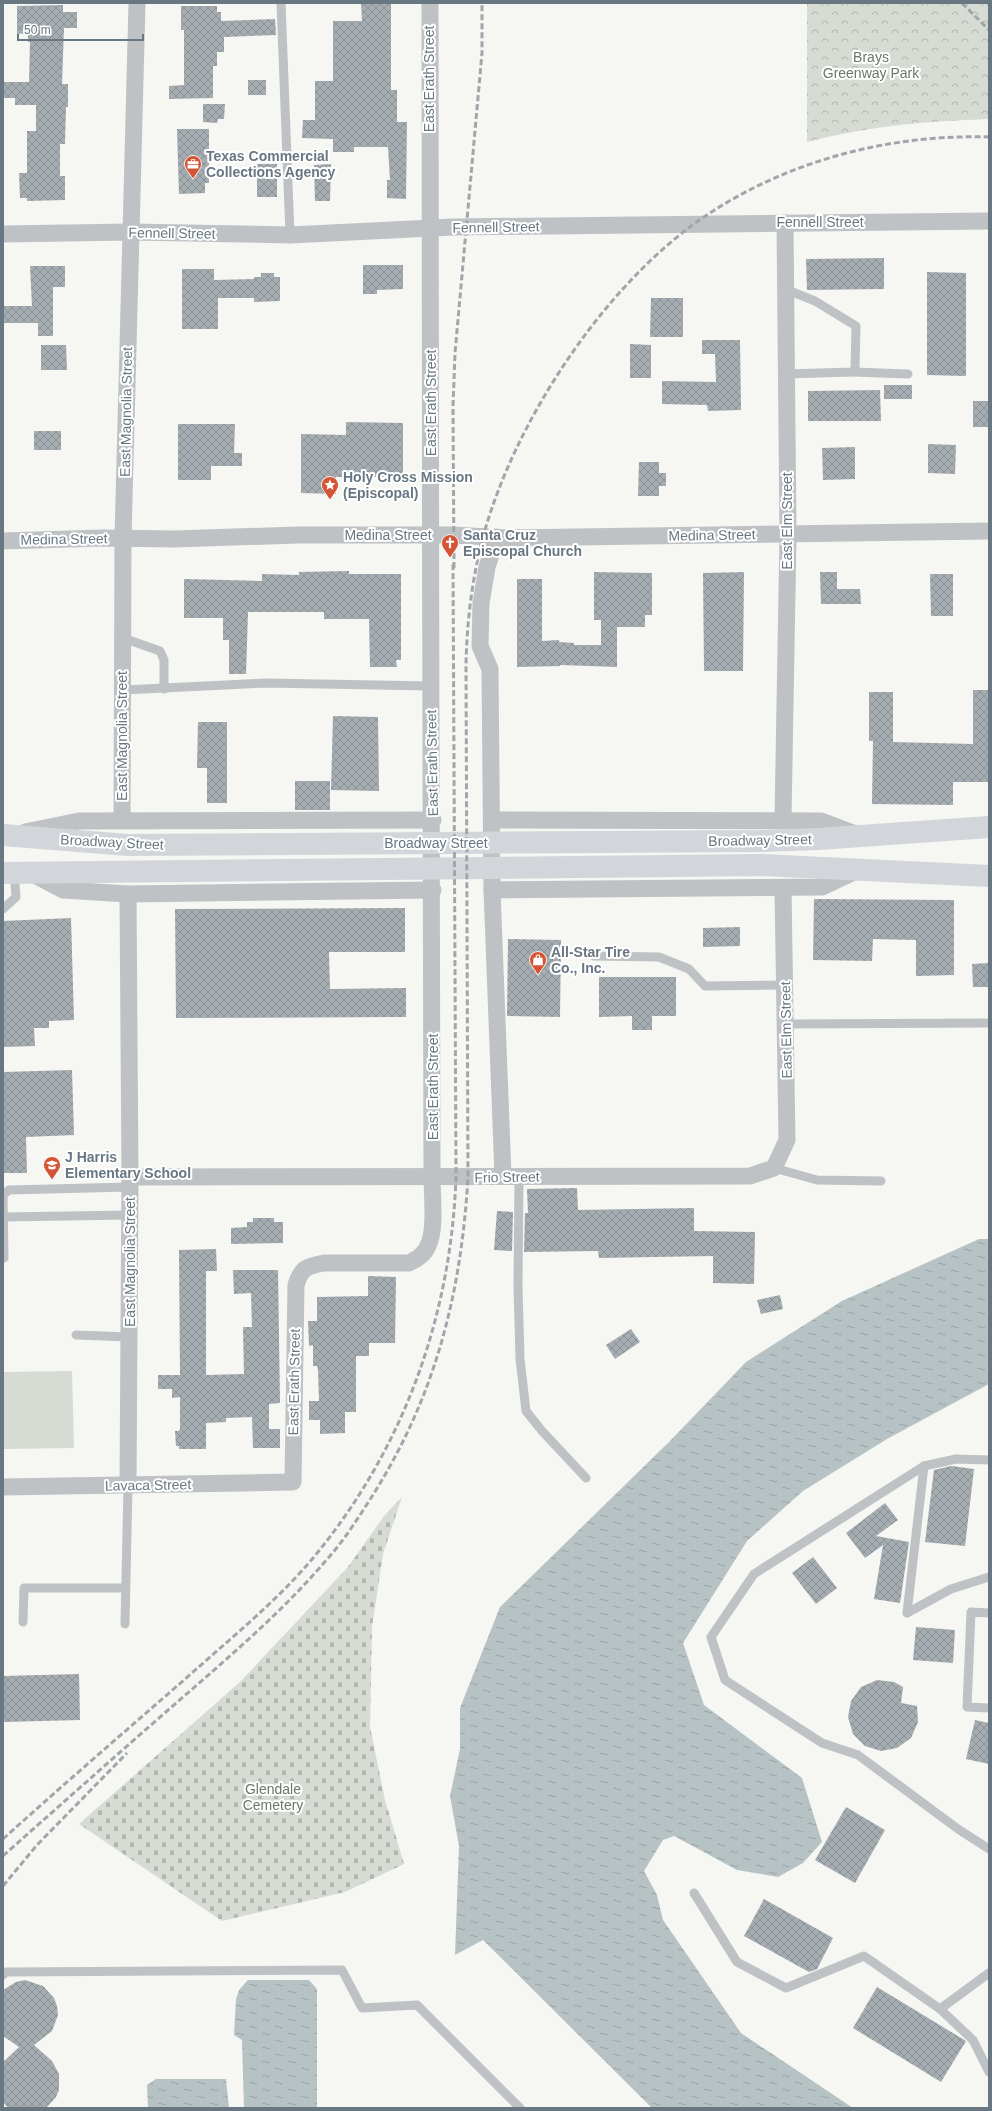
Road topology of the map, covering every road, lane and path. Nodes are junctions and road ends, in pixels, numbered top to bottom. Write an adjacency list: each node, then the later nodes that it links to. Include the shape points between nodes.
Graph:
1 (136, 3): 7 (street, East Magnolia Street)
2 (282, 3): 9 (lane)
3 (430, 3): 6 (street, East Erath Street)
4 (989, 221): 5 (street, Fennell Street)
5 (785, 223): 6 (street, Fennell Street); 10 (street, East Elm Street)
6 (429, 228): 9 (street, Fennell Street); 15 (street, East Erath Street)
7 (131, 232): 8 (street, Fennell Street); 9 (street, Fennell Street); 18 (street, East Magnolia Street)
8 (3, 234)
9 (290, 235)
10 (785, 289): 11 (lane, via 815,301 856,326); 12 (street, East Elm Street)
11 (853, 372): 12 (lane); 13 (lane)
12 (786, 374): 16 (street, East Elm Street)
13 (908, 374)
14 (989, 532): 16 (street, Medina Street)
15 (432, 535): 17 (street, Medina Street); 18 (street, Medina Street); 21 (street, East Erath Street)
16 (788, 535): 17 (street, Medina Street); 24 (street, East Elm Street)
17 (497, 537): 28 (street, via 487,567 481,603 480,646 490,670)
18 (123, 538): 19 (street, Medina Street); 20 (street, East Magnolia Street)
19 (3, 540)
20 (123, 638): 22 (lane, via 160,651 164,660); 23 (street, East Magnolia Street)
21 (431, 686): 22 (lane, via 266,684); 26 (street, East Erath Street)
22 (164, 689): 23 (lane)
23 (122, 690): 25 (street, East Magnolia Street)
24 (784, 819): 28 (street, Broadway Street); 30 (street, Broadway Street, via 821,821)
25 (122, 820): 26 (street, Broadway Street); 29 (street, Broadway Street, via 79,821)
26 (433, 824): 34 (street, East Erath Street)
27 (989, 826): 30 (main road, Broadway Street)
28 (492, 830): 29 (main road, Broadway Street, via 128,845); 30 (main road, Broadway Street, via 761,841); 35 (street)
29 (7, 835)
30 (862, 836)
31 (859, 869): 32 (main road, Broadway Street, via 760,865); 33 (main road, Broadway Street); 36 (street, Broadway Street, via 822,887)
32 (15, 872): 37 (street, via 63,890); 38 (lane, via 16,897)
33 (989, 876)
34 (433, 885): 37 (street); 46 (street, East Erath Street)
35 (492, 886): 36 (street, Broadway Street); 44 (street)
36 (783, 889): 40 (street, East Elm Street)
37 (128, 894): 48 (street, East Magnolia Street)
38 (3, 908)
39 (594, 956): 40 (lane, via 659,957 689,969 705,986)
40 (785, 986): 41 (street, East Elm Street)
41 (786, 1024): 42 (lane); 43 (street, East Elm Street, via 787,1140)
42 (989, 1024)
43 (774, 1168): 45 (street, Frio Street, via 750,1176); 47 (lane, via 816,1180)
44 (503, 1176): 45 (street, Frio Street); 46 (street, Frio Street)
45 (520, 1176): 56 (lane, via 518,1294 520,1359 526,1411)
46 (432, 1177): 48 (street, Frio Street); 57 (street, East Erath Street, via 431,1234 428,1246 421,1256 409,1263 397,1264 324,1263 310,1266 300,1273 296,1285)
47 (881, 1180)
48 (130, 1182): 49 (street, East Magnolia Street); 50 (lane, via 9,1190 3,1195)
49 (130, 1215): 50 (lane); 53 (street, East Magnolia Street)
50 (3, 1217): 51 (lane)
51 (4, 1258)
52 (76, 1335): 53 (lane)
53 (129, 1337): 58 (street, East Magnolia Street)
54 (989, 1460): 55 (lane, via 956,1459)
55 (924, 1466): 60 (lane, via 907,1613 951,1588); 66 (lane, via 754,1574 711,1637 725,1680 822,1743 858,1755)
56 (586, 1478)
57 (293, 1482): 58 (street, Lavaca Street)
58 (128, 1486): 59 (street, Lavaca Street); 61 (lane)
59 (3, 1487)
60 (989, 1577)
61 (125, 1588): 63 (lane, via 24,1588); 64 (lane)
62 (989, 1613): 65 (lane, via 971,1612 967,1706)
63 (24, 1622)
64 (125, 1624)
65 (989, 1708)
66 (989, 1850)
67 (694, 1893): 70 (lane, via 737,1962 786,1988 864,1956)
68 (3, 1974): 72 (lane, via 342,1970 362,2008 417,2005)
69 (989, 1974): 70 (lane)
70 (940, 2009): 71 (lane, via 973,2040)
71 (989, 2072)
72 (520, 2108)

